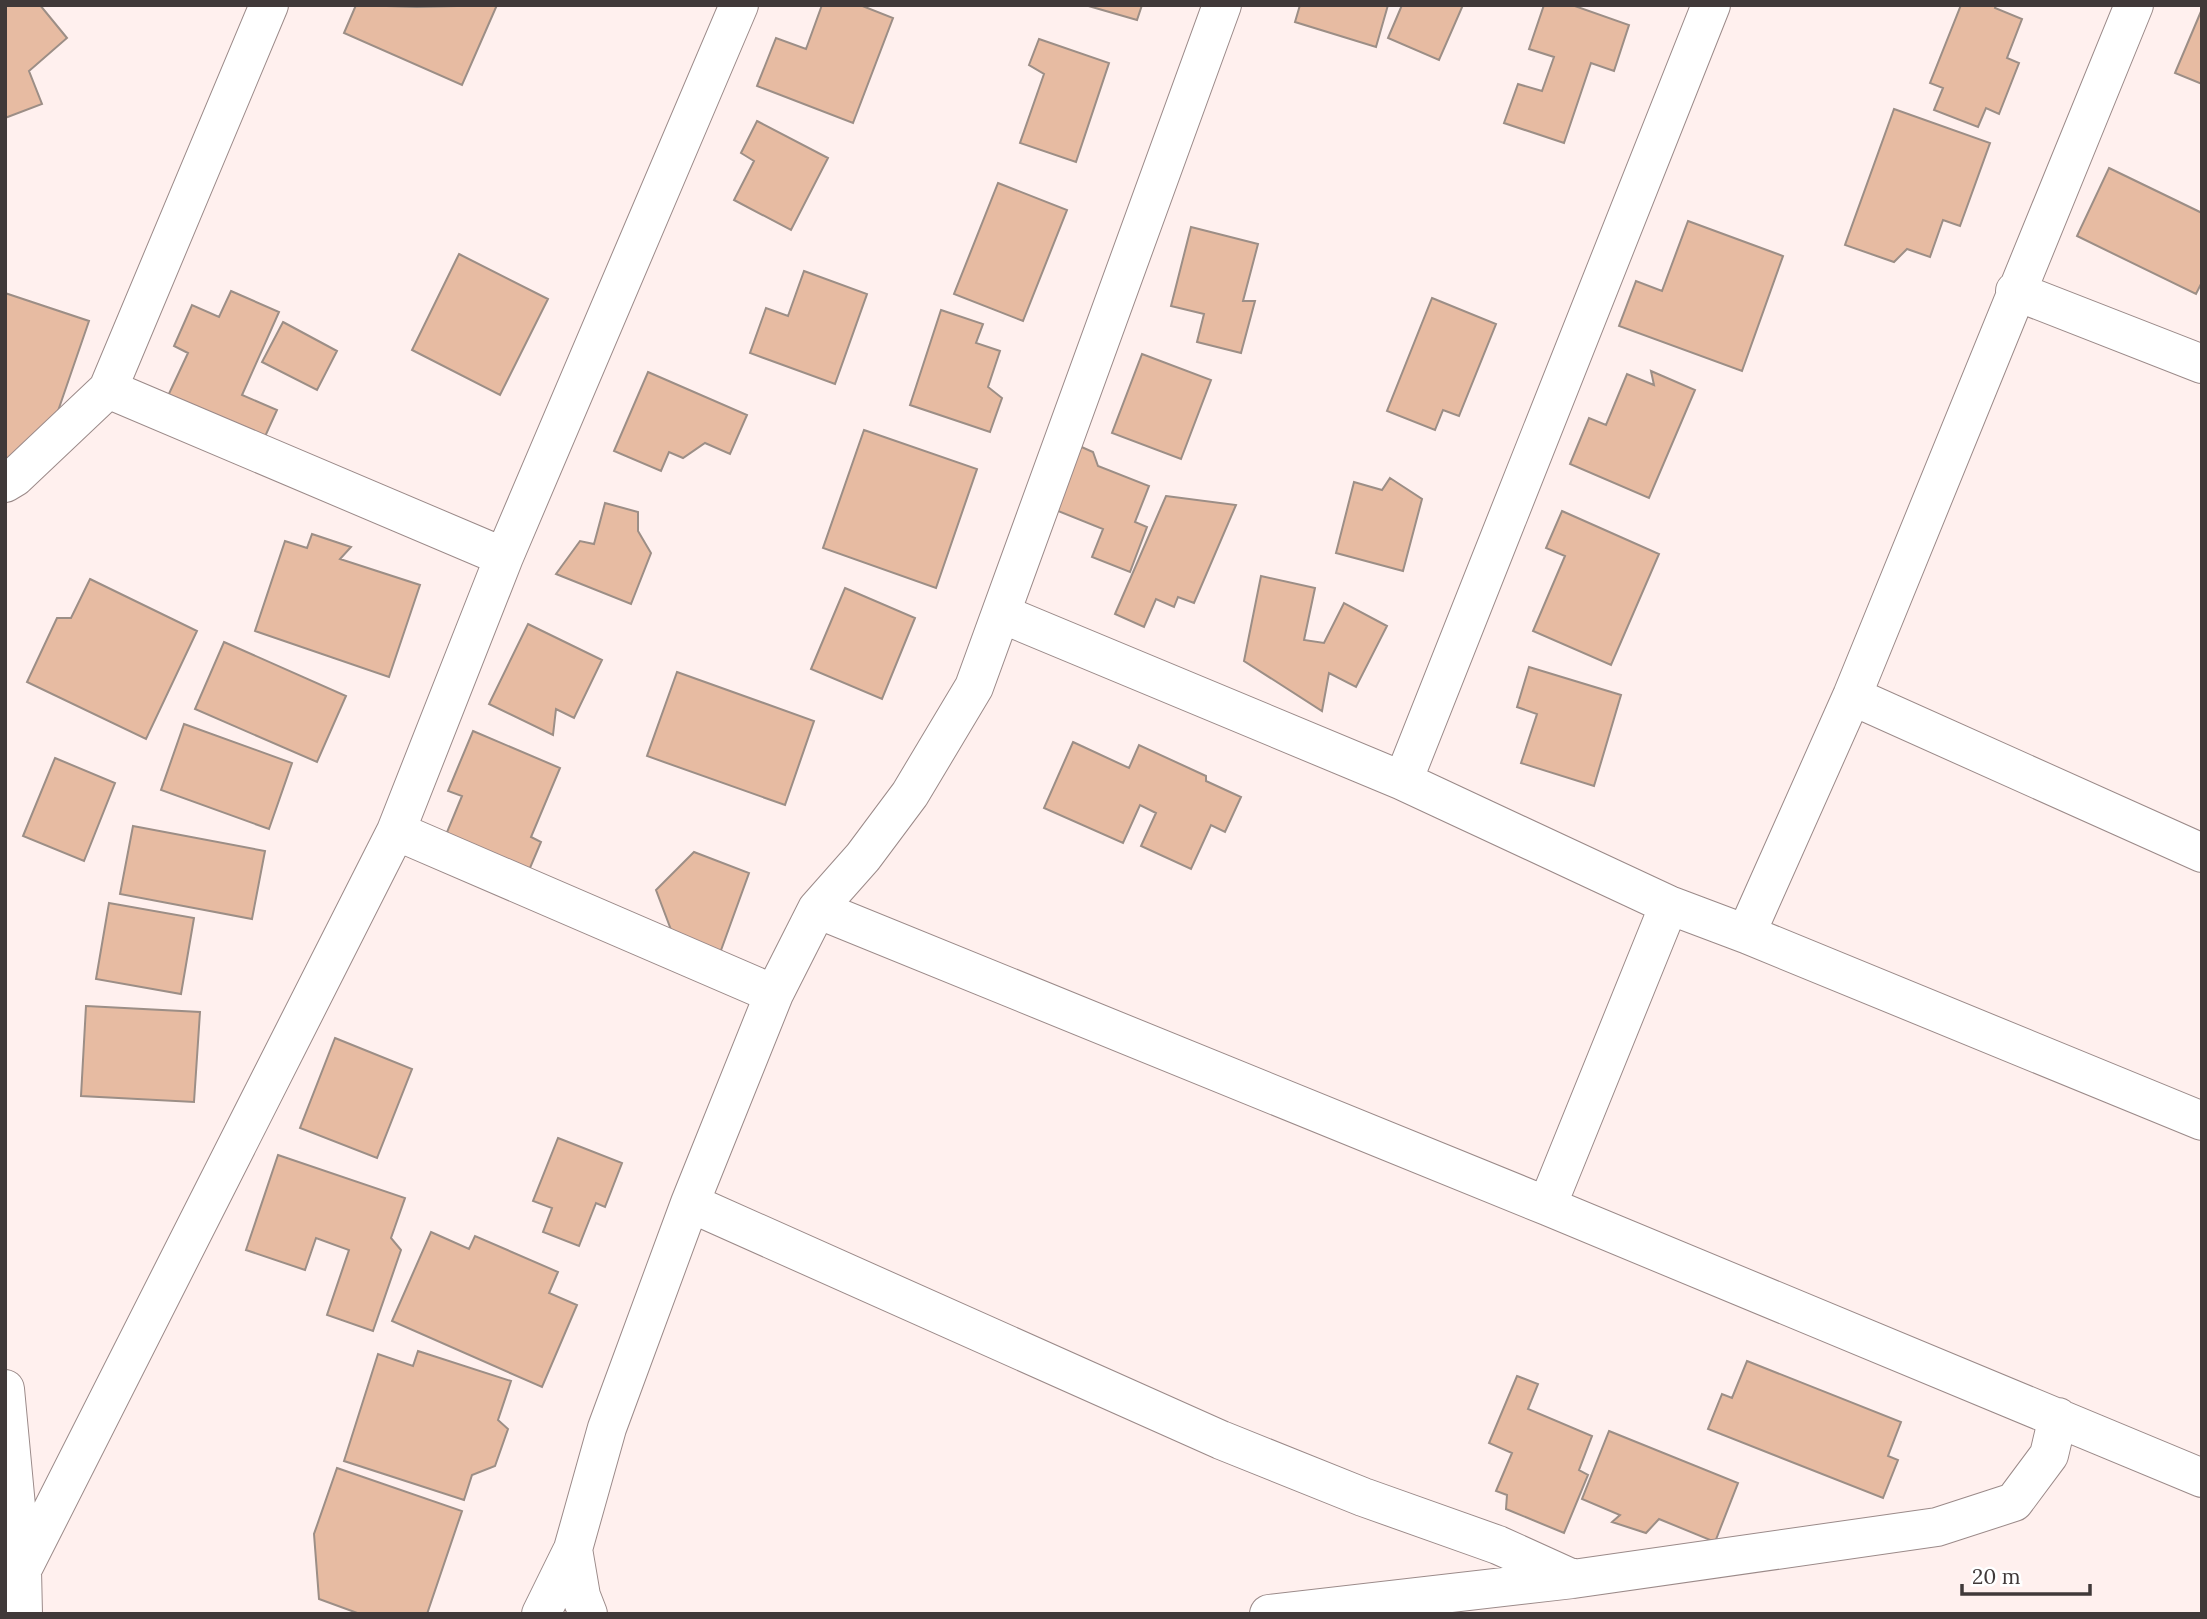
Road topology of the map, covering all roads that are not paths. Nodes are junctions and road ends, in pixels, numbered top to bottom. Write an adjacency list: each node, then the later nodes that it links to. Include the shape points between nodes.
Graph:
1 (269, 5): 8 (street)
2 (739, 5): 10 (street)
3 (1222, 5): 11 (street)
4 (1711, 5): 13 (street)
5 (2134, 5): 6 (street)
6 (2015, 292): 7 (street); 12 (street)
7 (2202, 364)
8 (108, 389): 9 (street); 10 (street)
9 (5, 483)
10 (503, 557): 14 (street)
11 (1002, 614): 13 (street); 17 (street, via 974,687 910,794 863,858)
12 (1852, 696): 15 (street); 18 (street)
13 (1403, 781): 16 (street)
14 (396, 831): 19 (street); 27 (street)
15 (2202, 853)
16 (1669, 905): 18 (street); 22 (street)
17 (817, 909): 19 (street); 22 (street)
18 (1746, 934): 20 (street)
19 (774, 994): 21 (street)
20 (2202, 1121)
21 (690, 1203): 26 (street, via 607,1428); 28 (street, via 1221,1440 1499,1545)
22 (1547, 1206): 24 (street)
23 (5, 1389): 27 (street)
24 (2059, 1417): 25 (street); 28 (street, via 2049,1455 2014,1502 1937,1527)
25 (2202, 1478)
26 (573, 1549): 30 (street); 31 (street)
27 (22, 1570): 29 (street)
28 (1573, 1579): 32 (street)
29 (23, 1614)
30 (541, 1614)
31 (589, 1614)
32 (1269, 1614)

